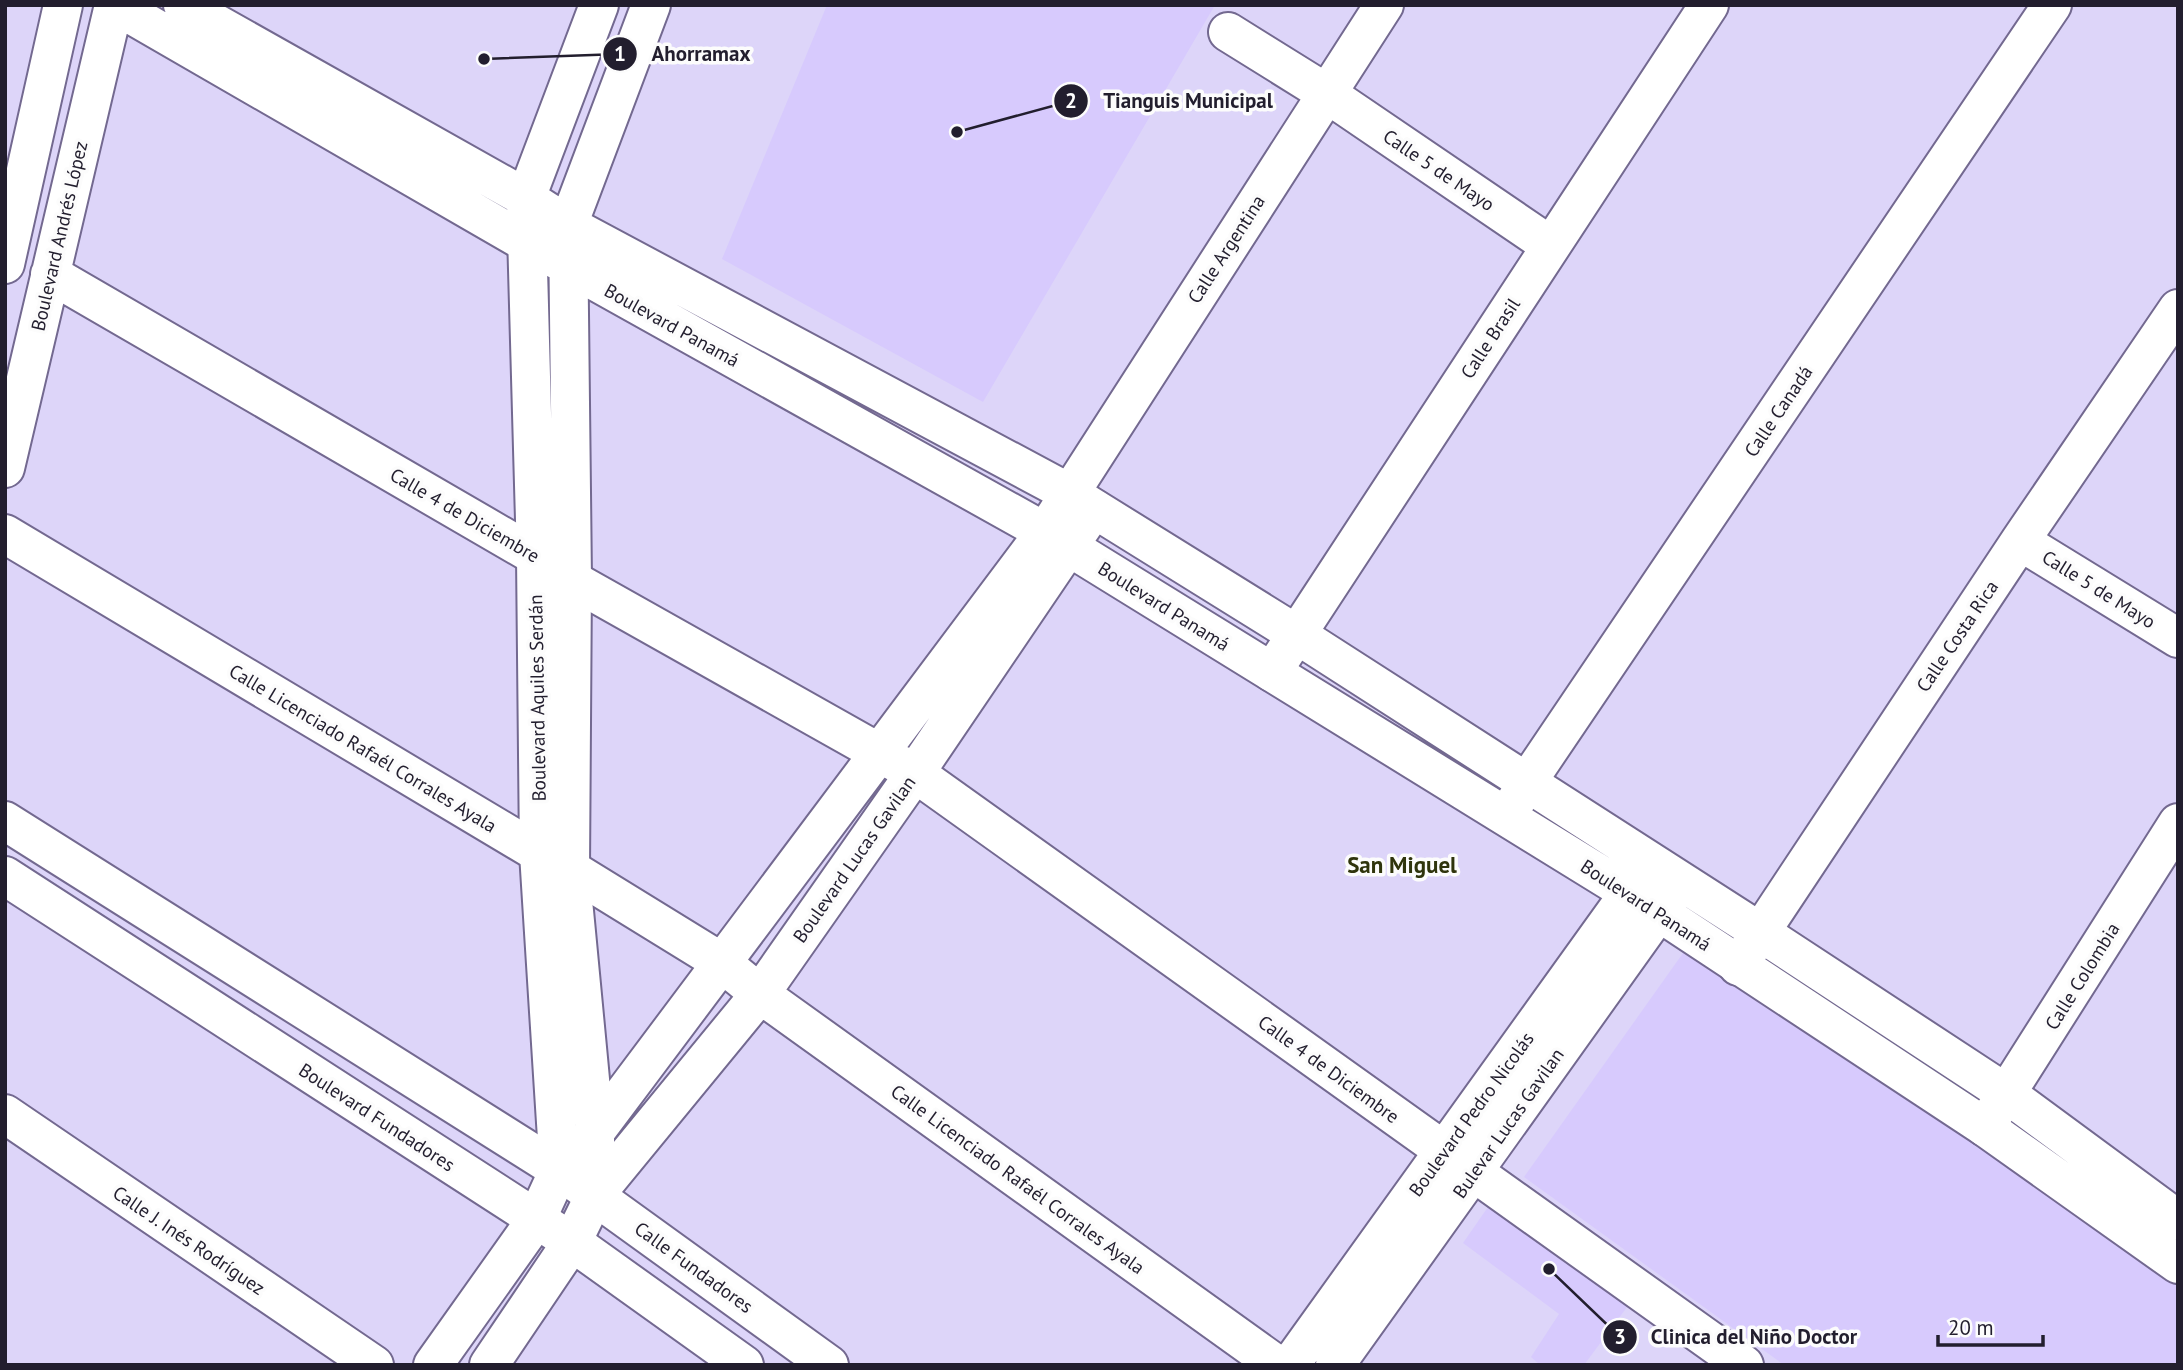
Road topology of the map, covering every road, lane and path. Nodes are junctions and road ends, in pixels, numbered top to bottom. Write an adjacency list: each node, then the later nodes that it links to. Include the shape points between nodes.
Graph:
1 (63, 5): 15 (street)
2 (115, 5): 13 (street, Boulevard Panamá); 17 (street, Boulevard Andrés López)
3 (183, 5): 11 (street, Boulevard Panamá)
4 (599, 5): 11 (street, Boulevard Aquiles Serdán)
5 (650, 5): 12 (street, Boulevard Aquiles Serdán)
6 (1384, 5): 10 (street, Calle Argentina)
7 (1709, 5): 14 (street, Calle Brasil)
8 (2052, 5): 31 (street, Calle Canadá)
9 (1228, 32): 10 (street, Calle 5 de Mayo)
10 (1326, 93): 14 (street, Calle 5 de Mayo); 20 (street, Calle Argentina)
11 (526, 198): 12 (street, Boulevard Panamá); 13 (street, Boulevard Aquiles Serdán)
12 (568, 225): 16 (street, Boulevard Aquiles Serdán); 20 (street, Boulevard Panamá)
13 (527, 243): 16 (street, Boulevard Panamá); 24 (street, Boulevard Aquiles Serdán)
14 (1551, 246): 26 (street, Calle Brasil)
15 (5, 264)
16 (568, 268): 22 (street, Boulevard Panamá); 25 (street, Boulevard Aquiles Serdán)
17 (50, 274): 19 (street, Boulevard Andrés López); 24 (street, Calle 4 de Diciembre)
18 (2178, 309): 23 (street, Calle Costa Rica)
19 (5, 468)
20 (1081, 501): 22 (street, Boulevard Lucas Gavilan); 26 (street, Boulevard Panamá)
21 (5, 534): 35 (street, Calle Licenciado Rafaél Corrales Ayala)
22 (1057, 540): 28 (street, Boulevard Panamá); 29 (street, Boulevard Lucas Gavilan); 30 (street, Boulevard Lucas Gavilan)
23 (2020, 541): 27 (street, Calle 5 de Mayo); 39 (street, Calle Costa Rica)
24 (536, 556): 25 (street, Calle 4 de Diciembre); 35 (street, Boulevard Aquiles Serdán)
25 (572, 580): 29 (street, Calle 4 de Diciembre); 35 (street, Boulevard Aquiles Serdán)
26 (1296, 634): 28 (street, Calle Brasil); 31 (street, Boulevard Panamá)
27 (2178, 638)
28 (1272, 672): 32 (street, Boulevard Panamá)
29 (880, 753): 30 (street, Calle 4 de Diciembre); 40 (street, Boulevard Lucas Gavilan)
30 (915, 773): 42 (street, Boulevard Lucas Gavilan); 47 (street, Calle 4 de Diciembre)
31 (1527, 782): 32 (street, Calle Canadá); 36 (street, Boulevard Panamá)
32 (1506, 817): 38 (street, Boulevard Panamá)
33 (5, 821): 48 (street)
34 (2178, 823): 43 (street, Calle Colombia)
35 (555, 861): 40 (street, Calle Licenciado Rafaél Corrales Ayala); 46 (street, Boulevard Aquiles Serdán); 48 (street, Boulevard Aquiles Serdán)
36 (1666, 872): 38 (street); 39 (street, Boulevard Panamá)
37 (5, 876): 50 (street, Boulevard Fundadores)
38 (1644, 903): 41 (street, Boulevard Panamá); 47 (street, Boulevard Pedro Nicolás)
39 (1760, 932): 41 (street, Calle Costa Rica); 43 (street, Boulevard Panamá)
40 (721, 962): 42 (street, Calle Licenciado Rafaél Corrales Ayala); 46 (street, Boulevard Lucas Gavilan)
41 (1738, 966): 45 (street, Boulevard Panamá)
42 (760, 994): 49 (street, Boulevard Lucas Gavilan); 59 (street, Calle Licenciado Rafaél Corrales Ayala)
43 (2007, 1094): 45 (street, Calle Colombia); 51 (street, Boulevard Panamá)
44 (5, 1114): 54 (street, Calle J. Inés Rodríguez)
45 (1984, 1127): 53 (street, Boulevard Panamá)
46 (595, 1132): 48 (street, Boulevard Lucas Gavilan); 49 (street, Boulevard Aquiles Serdán)
47 (1459, 1161): 60 (street, Boulevard Pedro Nicolás); 61 (street, Bulevar Lucas Gavilan); 62 (street, Calle 4 de Diciembre)
48 (559, 1170): 49 (street, Calle Fundadores); 50 (street, Boulevard Aquiles Serdán)
49 (595, 1195): 52 (street, Boulevard Aquiles Serdán); 58 (street, Calle Fundadores)
50 (536, 1220): 52 (street, Boulevard Fundadores); 55 (street, Boulevard Aquiles Serdán)
51 (2178, 1220)
52 (572, 1242): 56 (street, Boulevard Aquiles Serdán); 57 (street, Boulevard Fundadores)
53 (2178, 1264)
54 (374, 1365)
55 (433, 1365)
56 (489, 1365)
57 (744, 1365)
58 (829, 1365)
59 (1277, 1365)
60 (1290, 1365)
61 (1335, 1365)
62 (1744, 1365)

